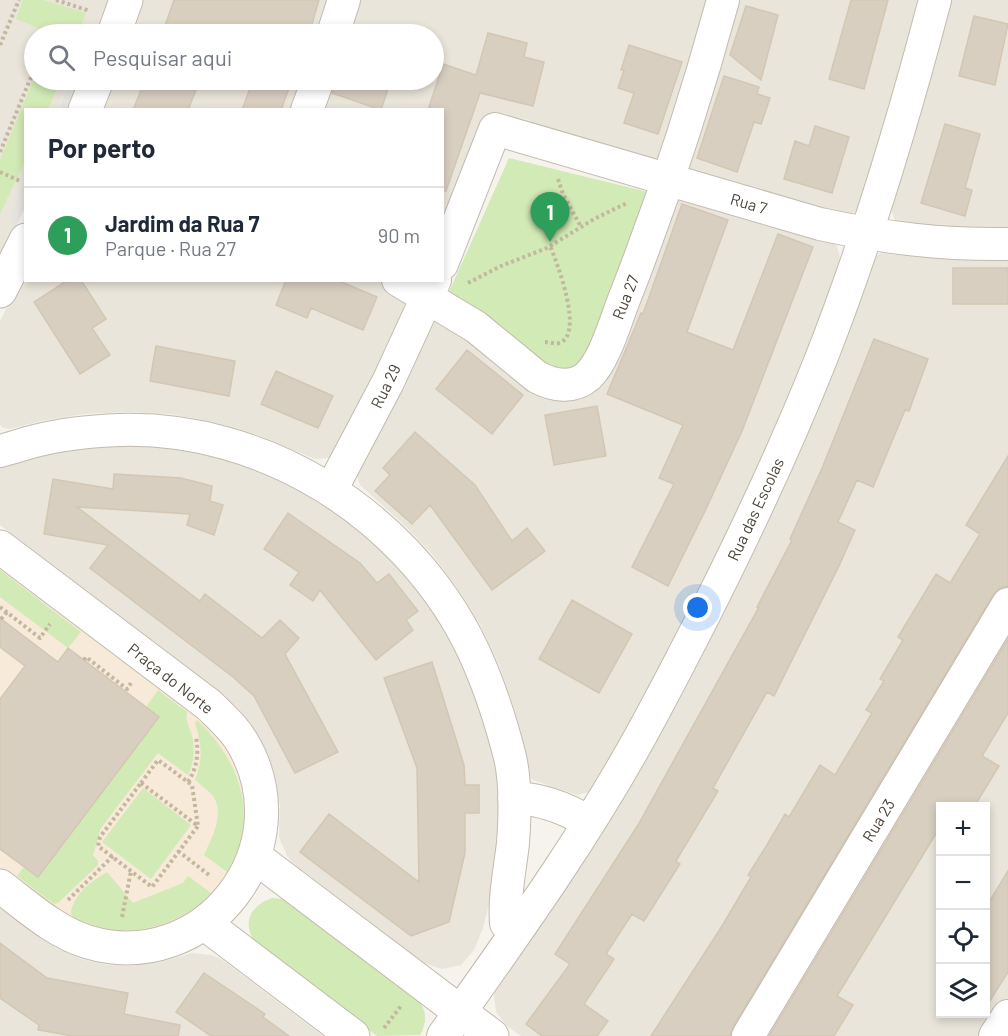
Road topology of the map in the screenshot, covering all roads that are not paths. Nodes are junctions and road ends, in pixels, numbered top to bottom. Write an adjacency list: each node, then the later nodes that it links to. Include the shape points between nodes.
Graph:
1 (126, 0): 5 (street)
2 (344, 0): 6 (street)
3 (723, 0): 11 (street, Rua 27)
4 (935, 0): 12 (street, Rua das Escolas)
5 (118, 24)
6 (336, 24)
7 (93, 90): 9 (street)
8 (314, 90): 10 (street)
9 (86, 108)
10 (308, 108)
11 (669, 179): 12 (street, Rua 7); 15 (street, Rua 7, via 495,129); 17 (street, Rua 27, via 598,363 580,381 560,386 537,377)
12 (866, 234): 14 (street, Rua 7, via 920,242); 24 (street, Rua das Escolas, via 821,358 742,540 651,716)
13 (24, 244): 18 (street)
14 (1008, 244)
15 (444, 259)
16 (405, 282): 17 (street, Rua 27)
17 (431, 289): 20 (street, Rua 29, via 356,447)
18 (0, 291)
19 (0, 451): 20 (street, via 79,433 164,432 246,449)
20 (331, 490): 23 (street, via 391,536 420,567 462,628 484,676 510,758)
21 (0, 547): 25 (street, Praça do Norte, via 227,722 253,764 260,789 260,838)
22 (1008, 604): 33 (street, Rua 23)
23 (514, 798): 24 (street, via 573,812); 28 (street, via 505,907 507,923)
24 (588, 822): 28 (street, Rua das Escolas)
25 (254, 856): 27 (street, Praça do Norte, via 241,885); 30 (street)
26 (0, 886): 27 (street, Praça do Norte, via 66,933 113,947 163,943)
27 (204, 923): 31 (street)
28 (517, 931): 30 (street, Rua das Escolas)
29 (1008, 1016): 34 (street)
30 (452, 1024): 32 (street)
31 (352, 1036)
32 (492, 1036)
33 (748, 1036)
34 (995, 1036)

